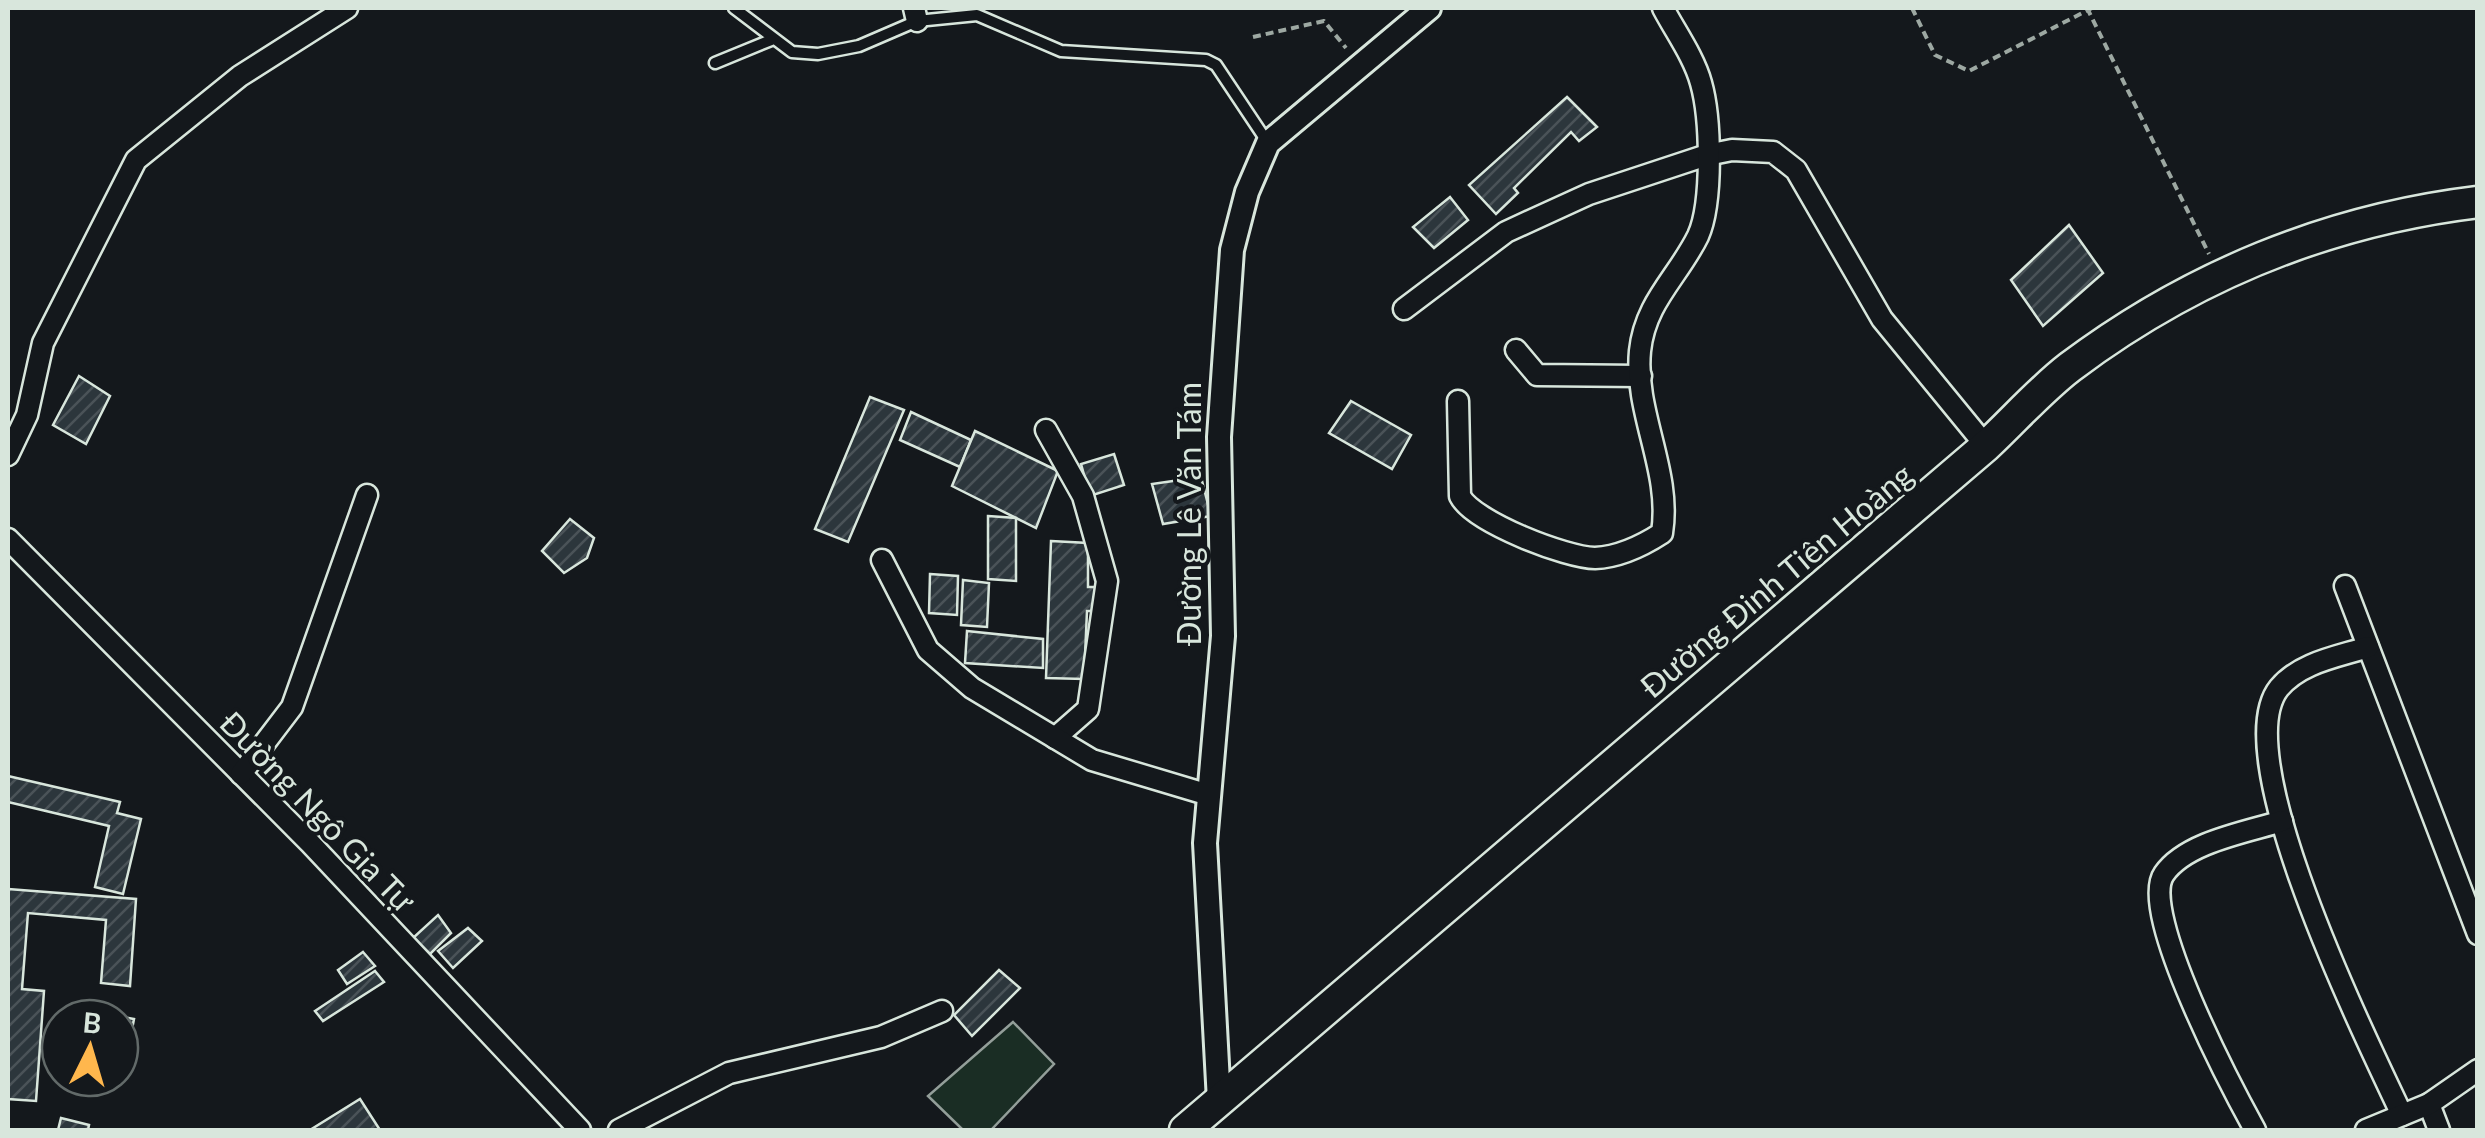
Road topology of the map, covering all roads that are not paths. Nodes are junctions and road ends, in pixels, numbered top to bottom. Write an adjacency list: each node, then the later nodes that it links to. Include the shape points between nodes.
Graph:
1 (347, 8): 17 (street, via 240,76 136,160 43,342 28,415)
2 (734, 8): 6 (lane)
3 (1430, 8): 8 (street, Đường Lê Văn Tám)
4 (1663, 8): 9 (street, via 1702,86)
5 (916, 14): 6 (lane, via 860,46 818,54 792,52); 8 (lane, via 977,15 1060,51 1206,60 1216,65)
6 (771, 40): 7 (lane)
7 (715, 63)
8 (1268, 143): 25 (street, Đường Lê Văn Tám, via 1246,192 1232,250 1222,355 1223,636)
9 (1707, 155): 11 (street, via 1522,224); 13 (street, via 1698,236 1656,296); 16 (street, via 1750,150 1790,162 1882,319)
10 (2478, 202): 16 (main road, Đường Đinh Tiên Hoàng, via 2303,241 2218,274 2067,369)
11 (1404, 309)
12 (1516, 350): 13 (street, via 1537,375)
13 (1640, 376): 14 (street, via 1665,502 1662,533 1600,558 1578,557 1516,532 1464,503)
14 (1458, 401)
15 (1046, 430): 23 (street, via 1083,496 1107,581 1088,708)
16 (1986, 446): 30 (main road, Đường Đinh Tiên Hoàng)
17 (8, 456)
18 (367, 495): 24 (street, via 292,708)
19 (8, 539): 24 (street, Đường Ngô Gia Tự)
20 (882, 560): 23 (street, via 928,650 972,688)
21 (2345, 586): 22 (street)
22 (2368, 647): 26 (street, via 2303,667 2278,689 2268,738); 27 (street)
23 (1055, 738): 25 (street, via 1092,760)
24 (241, 774): 33 (street, Đường Ngô Gia Tự)
25 (1209, 795): 30 (street, Đường Lê Văn Tám, via 1204,843)
26 (2282, 821): 32 (street, via 2303,894); 36 (street, via 2180,859 2156,893 2170,946 2228,1087)
27 (2478, 934)
28 (942, 1011): 34 (street, via 882,1037 729,1073)
29 (2478, 1070): 31 (street)
30 (1219, 1101): 35 (main road, Đường Đinh Tiên Hoàng)
31 (2429, 1104): 32 (street); 38 (street)
32 (2402, 1116): 37 (street)
33 (580, 1130)
34 (620, 1130)
35 (1184, 1130)
36 (2255, 1130)
37 (2366, 1130)
38 (2439, 1130)

